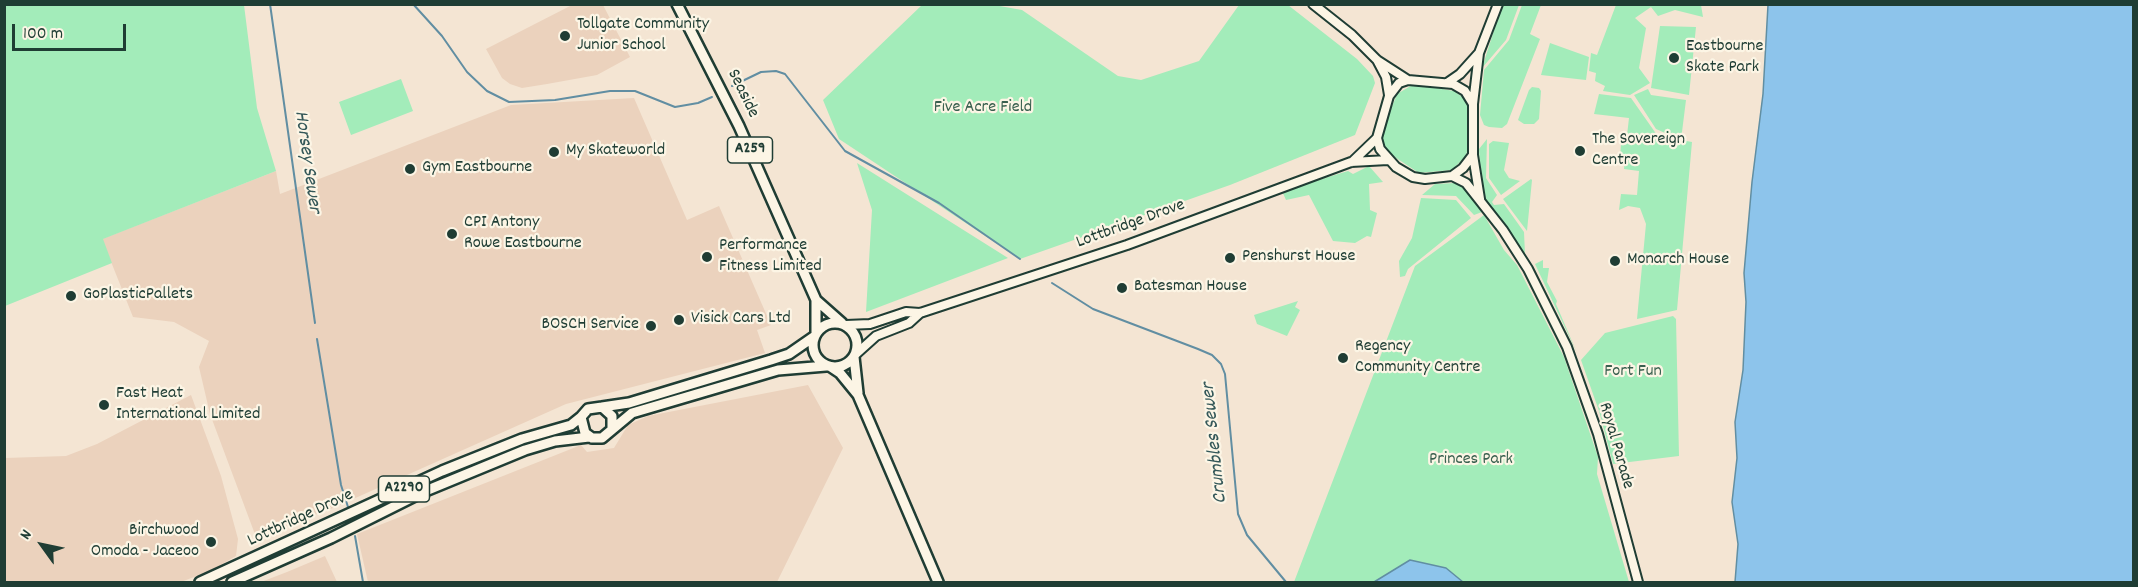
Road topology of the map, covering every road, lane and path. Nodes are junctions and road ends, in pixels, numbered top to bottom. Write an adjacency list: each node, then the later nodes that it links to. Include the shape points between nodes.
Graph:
1 (677, 4): 16 (main road, Seaside / A259, via 739,126)
2 (1313, 4): 5 (street)
3 (1498, 4): 4 (street)
4 (1479, 53): 7 (street); 9 (street)
5 (1377, 60): 6 (street); 8 (street, via 1386,77)
6 (1408, 80): 7 (street); 8 (street, via 1399,83)
7 (1447, 83): 9 (street, via 1460,87)
8 (1389, 96): 10 (street)
9 (1473, 104): 11 (street)
10 (1377, 138): 12 (street); 13 (street, Lottbridge Drove)
11 (1473, 154): 14 (street); 15 (street, Royal Parade)
12 (1388, 160): 13 (street, Lottbridge Drove); 14 (street, via 1420,179)
13 (1351, 162): 17 (street, Lottbridge Drove, via 1126,245)
14 (1452, 176): 15 (street, Royal Parade, via 1466,183)
15 (1480, 199): 30 (street, Royal Parade, via 1528,269 1567,347 1598,434)
16 (816, 300): 18 (main road, Seaside / A259); 19 (main road, Seaside / A259)
17 (920, 313): 18 (street, Lottbridge Drove, via 906,312 870,324); 20 (street, Lottbridge Drove, via 876,336)
18 (844, 324): 19 (main road, via 826,324); 20 (main road, via 856,336)
19 (815, 335): 21 (main road, via 814,353); 23 (main road, via 789,354 629,403)
20 (855, 356): 21 (main road, via 842,367); 22 (main road)
21 (829, 366): 22 (main road); 25 (main road, via 778,370 632,413)
22 (858, 395): 29 (main road)
23 (602, 407): 24 (main road, via 588,409); 25 (main road, via 612,416)
24 (582, 417): 26 (main road, via 582,428); 27 (main road, Lottbridge Drove / A2290, via 571,425 522,439 442,471)
25 (612, 429): 26 (main road, via 602,438)
26 (589, 437): 28 (main road, Lottbridge Drove / A2290, via 525,450 423,492)
27 (200, 582)
28 (232, 582)
29 (938, 582)
30 (1638, 582)

